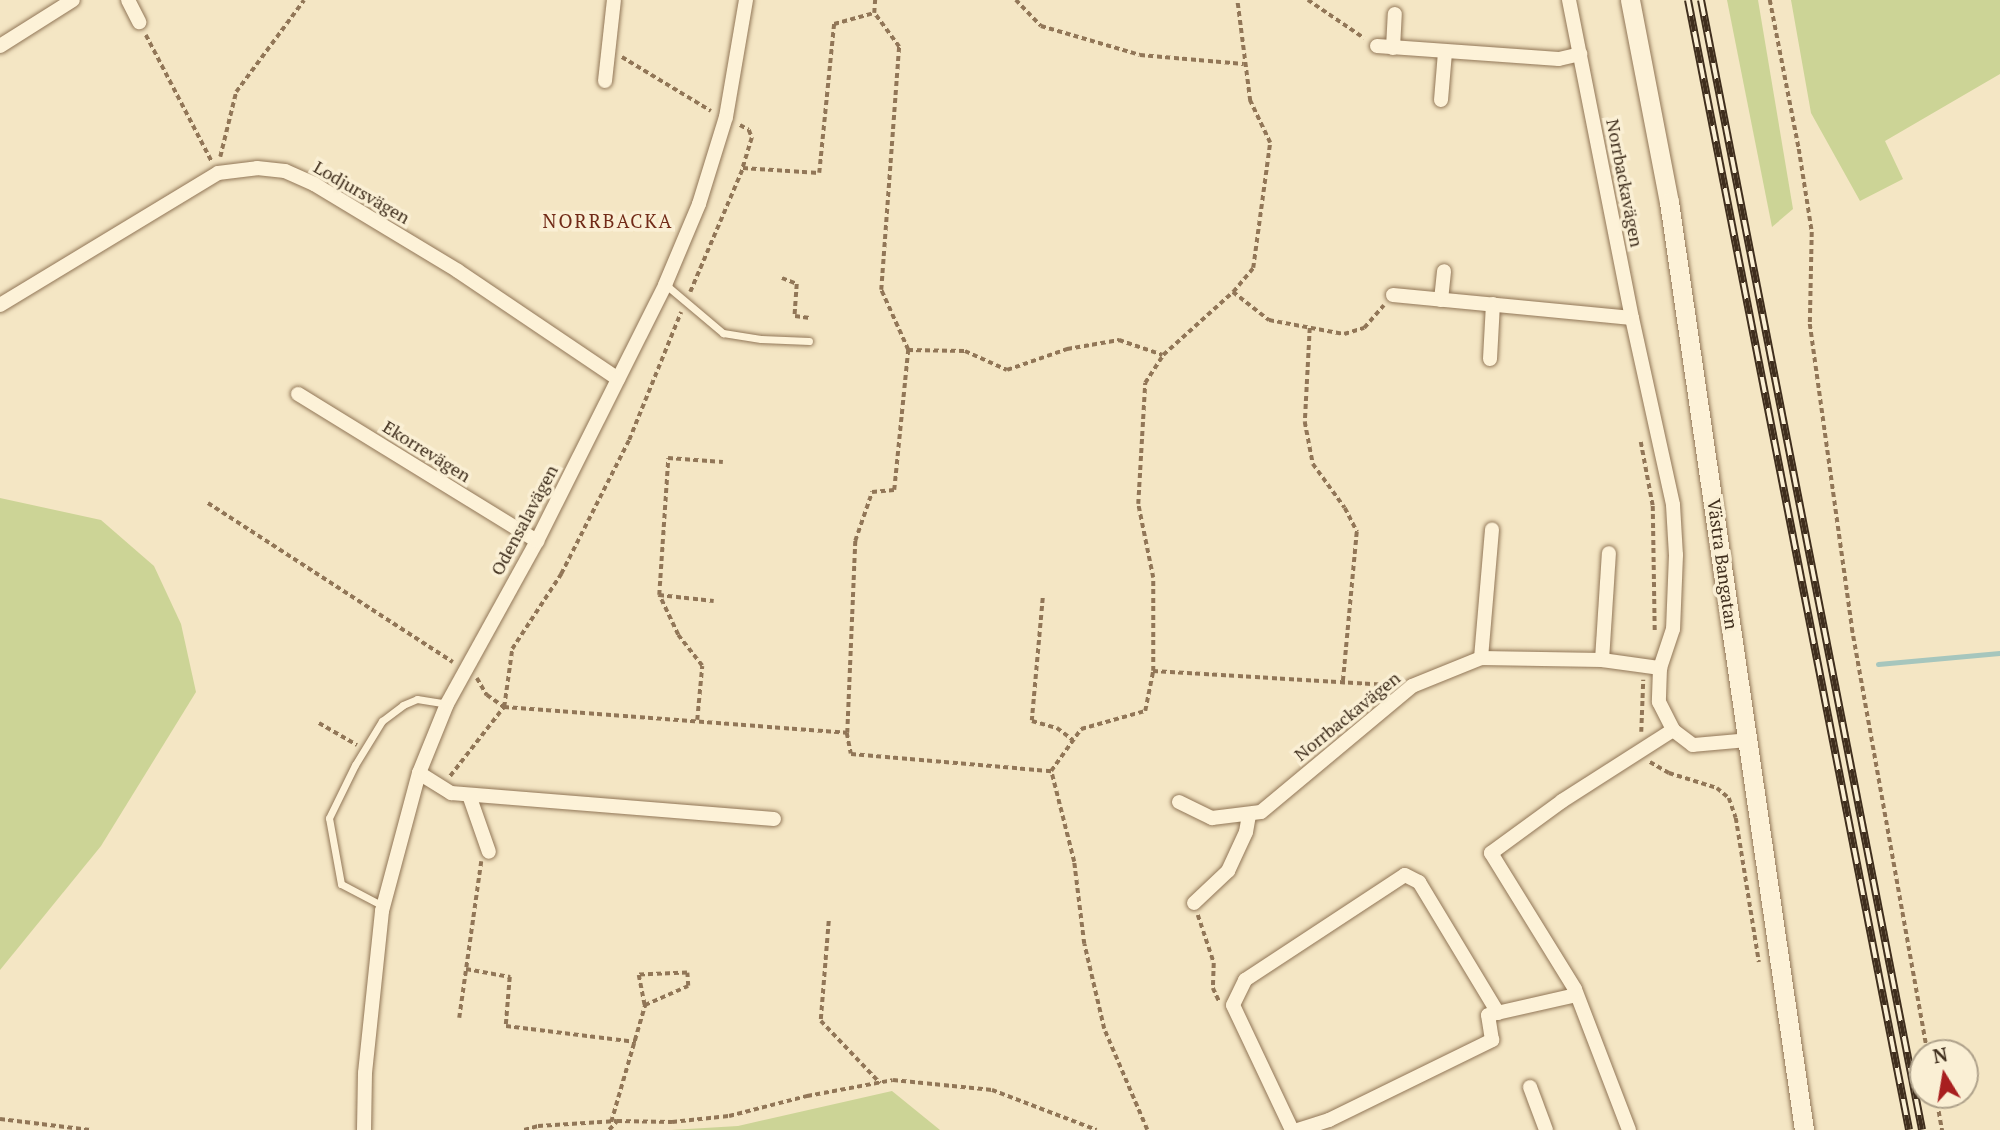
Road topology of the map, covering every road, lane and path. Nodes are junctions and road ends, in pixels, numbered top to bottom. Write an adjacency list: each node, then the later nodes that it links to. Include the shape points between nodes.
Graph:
1 (73, 0): 16 (street)
2 (128, 0): 15 (street)
3 (303, 0): 27 (path, via 236,92)
4 (614, 0): 19 (street)
5 (746, 0): 25 (street, Odensalavägen)
6 (875, 0): 13 (path)
7 (1016, 0): 22 (path, via 1041,26 1140,55)
8 (1237, 0): 22 (path)
9 (1308, 0): 17 (path)
10 (1569, 0): 21 (street, Norrbackavägen)
11 (1630, 0): 68 (street, Västra Bangatan, via 1669,202)
12 (1770, 0): 86 (path, via 1812,232 1810,324 1852,628)
13 (874, 13): 26 (path, via 834,24 819,173); 41 (path, via 898,47 881,289)
14 (1395, 13): 18 (street)
15 (139, 22): 27 (path)
16 (0, 46)
17 (1377, 46): 18 (street)
18 (1393, 48): 20 (street)
19 (608, 50): 23 (street); 25 (path)
20 (1445, 52): 21 (street, via 1559,59); 24 (street)
21 (1580, 54): 38 (street, Norrbackavägen)
22 (1244, 64): 31 (path, via 1250,101 1270,143 1254,268)
23 (605, 80)
24 (1441, 100)
25 (726, 117): 26 (path, via 749,130 752,138); 30 (street, Odensalavägen, via 699,205)
26 (743, 168): 34 (path)
27 (218, 173): 35 (street, Lodjursvägen); 44 (street, Lodjursvägen, via 257,168 285,172 314,184 458,271)
28 (1444, 271): 33 (street)
29 (782, 278): 37 (path, via 797,284 795,316)
30 (665, 285): 34 (lane); 44 (street, Odensalavägen)
31 (1233, 292): 39 (path, via 1269,320); 42 (path)
32 (1393, 295): 33 (street); 39 (path, via 1364,328 1344,334)
33 (1441, 300): 36 (street)
34 (685, 303): 40 (lane, via 736,337); 62 (path, via 629,440 561,574 512,649)
35 (0, 304)
36 (1493, 304): 38 (street); 43 (street)
37 (810, 318)
38 (1632, 318): 56 (street, Norrbackavägen, via 1673,505 1673,629)
39 (1310, 328): 59 (path, via 1305,422 1313,464 1357,532)
40 (809, 341)
41 (908, 351): 42 (path, via 965,351 1007,370 1067,349 1119,340); 66 (path, via 894,490 872,492 855,541)
42 (1163, 355): 58 (path, via 1145,383 1138,504 1153,578)
43 (1490, 359)
44 (618, 379): 49 (street, Odensalavägen)
45 (298, 394): 49 (street, Ekorrevägen)
46 (723, 462): 51 (path, via 668,457)
47 (208, 503): 57 (path)
48 (1492, 529): 54 (street)
49 (537, 541): 57 (street, Odensalavägen)
50 (1609, 554): 55 (street)
51 (659, 595): 53 (path); 63 (path, via 678,635 702,666)
52 (1043, 598): 67 (path, via 1032,721 1057,728)
53 (714, 601)
54 (1481, 658): 55 (street, Norrbackavägen); 60 (street, Norrbackavägen)
55 (1602, 660): 56 (street, Norrbackavägen)
56 (1660, 668): 65 (street, Norrbackavägen, via 1659,702)
57 (465, 670): 61 (street, Odensalavägen); 62 (path)
58 (1153, 671): 59 (path); 67 (path, via 1145,711 1081,729)
59 (1343, 684): 60 (path)
60 (1412, 686): 75 (street, Norrbackavägen, via 1261,812)
61 (446, 704): 69 (lane, via 417,699 403,705 382,721); 71 (street, Odensalavägen)
62 (504, 707): 63 (path); 72 (path)
63 (697, 720): 66 (path)
64 (319, 723): 69 (path)
65 (1673, 730): 68 (street, via 1693,744); 82 (street, via 1491,853)
66 (847, 733): 70 (path, via 851,754)
67 (1073, 740): 70 (path)
68 (1749, 740): 104 (street, Västra Bangatan)
69 (365, 750): 79 (lane, via 330,818 341,884)
70 (1051, 771): 99 (path, via 1074,862 1084,944 1104,1029)
71 (419, 773): 72 (street); 79 (street, Odensalavägen)
72 (443, 786): 73 (street, via 451,793)
73 (469, 795): 76 (street); 77 (street)
74 (1179, 802): 75 (street, Norrbackavägen, via 1212,818)
75 (1249, 814): 78 (street, via 1228,871)
76 (774, 819)
77 (486, 846): 81 (path)
78 (1194, 903)
79 (384, 906): 95 (street, Odensalavägen, via 365,1073)
80 (830, 921): 88 (path, via 821,1021)
81 (466, 969): 85 (path); 87 (path, via 510,977 506,1026)
82 (1576, 995): 84 (street); 103 (street)
83 (645, 1005): 83 (path, via 688,986 687,973 639,975); 87 (path)
84 (1497, 1013): 100 (street, via 1419,882 1405,875 1245,980 1233,1005); 101 (street, via 1488,1015 1492,1040 1329,1120)
85 (459, 1017)
86 (1925, 1039)
87 (636, 1042): 93 (path)
88 (880, 1083): 92 (path, via 729,1116); 98 (path, via 893,1080 992,1090)
89 (1530, 1087): 102 (street)
90 (1938, 1109): 105 (path)
91 (0, 1119): 94 (path)
92 (617, 1121): 93 (path); 97 (path)
93 (611, 1122): 96 (path)
94 (90, 1130)
95 (364, 1130)
96 (524, 1130)
97 (609, 1130)
98 (1097, 1130)
99 (1147, 1130)
100 (1292, 1130)
101 (1298, 1130)
102 (1546, 1130)
103 (1629, 1130)
104 (1804, 1130)
105 (1942, 1130)

